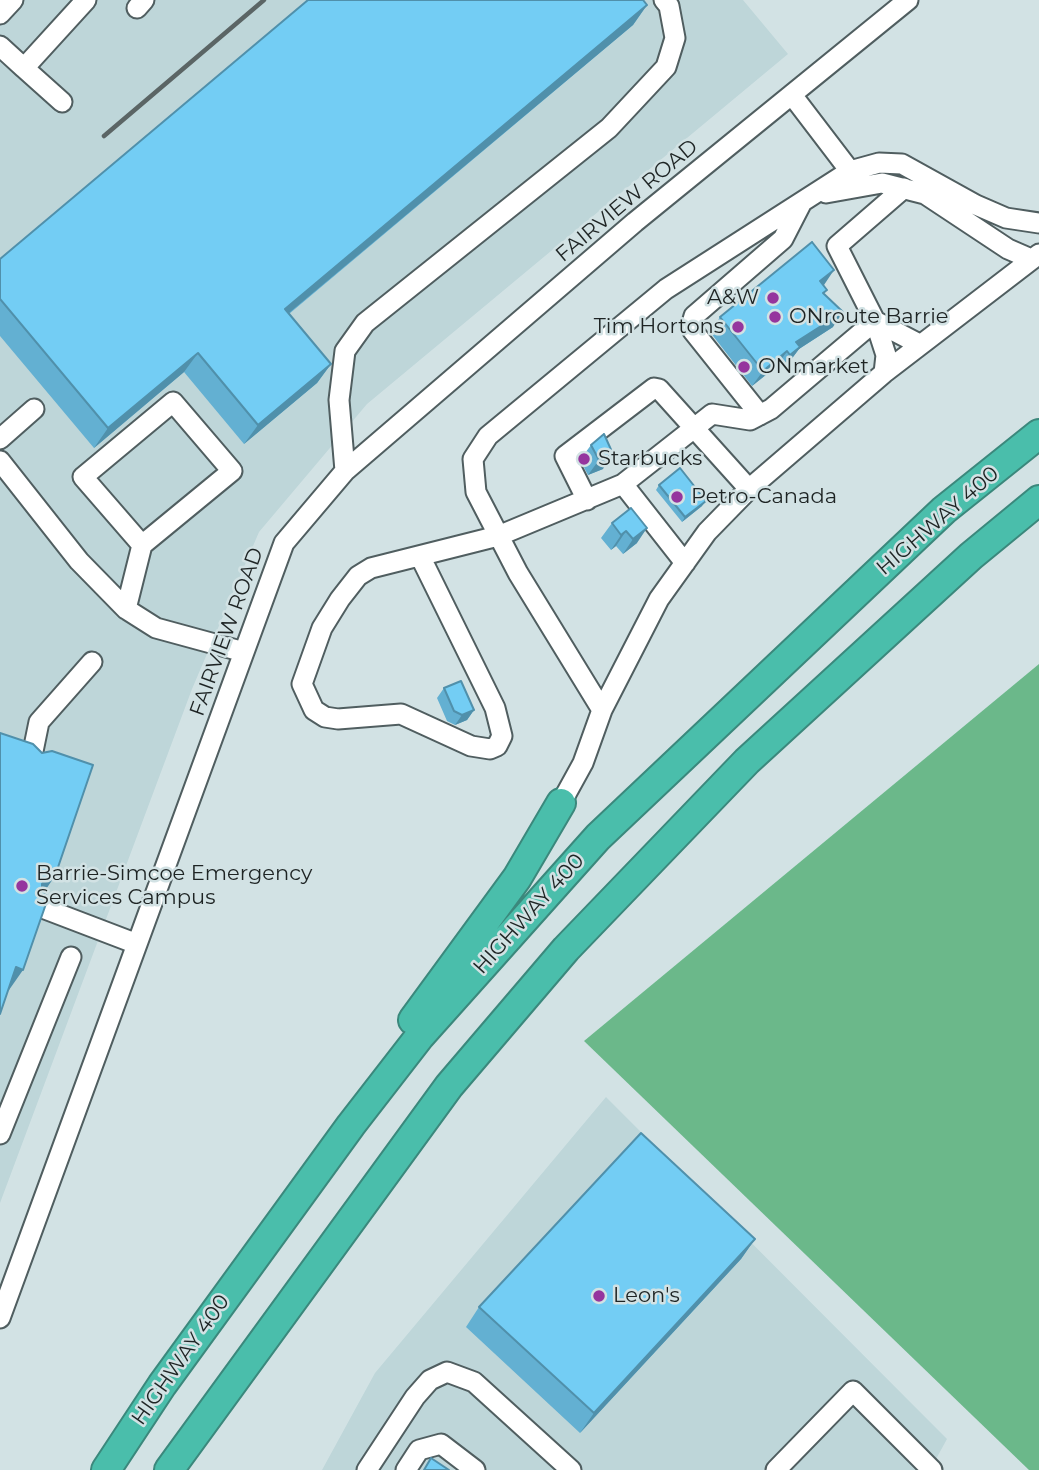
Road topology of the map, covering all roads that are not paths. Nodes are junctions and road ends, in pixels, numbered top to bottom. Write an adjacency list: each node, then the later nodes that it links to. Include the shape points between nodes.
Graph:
1 (13, 0): 5 (street)
2 (86, 0): 7 (street)
3 (664, 0): 24 (street, via 675,38 666,67 609,128 365,323 345,351 339,400)
4 (908, 0): 8 (street, FAIRVIEW ROAD)
5 (0, 14)
6 (0, 46): 7 (street)
7 (24, 68): 9 (street)
8 (792, 95): 10 (street); 24 (street, FAIRVIEW ROAD, via 635,222)
9 (62, 102)
10 (850, 171): 12 (street); 13 (street, via 879,163 902,164 1006,218)
11 (904, 188): 12 (street, via 870,183); 14 (street, via 925,194 1008,249); 15 (street, via 837,246)
12 (807, 200): 19 (street, via 783,239 694,316 692,323 693,331); 29 (street, via 666,289 488,436 474,459 472,474)
13 (1039, 223)
14 (1035, 257): 16 (street)
15 (875, 321): 16 (street); 17 (street, via 886,355); 19 (street)
16 (919, 344): 17 (street)
17 (884, 373): 26 (street)
18 (34, 409): 22 (street)
19 (760, 415): 20 (street, via 750,420 712,414)
20 (694, 429): 25 (street); 26 (street); 27 (street, via 659,389 648,390 565,456)
21 (1039, 434): 42 (highway, HIGHWAY 400, via 944,510 597,837 420,1036)
22 (0, 439)
23 (0, 461): 33 (street, via 79,561)
24 (345, 471): 34 (street, FAIRVIEW ROAD, via 284,543)
25 (623, 484): 27 (street); 32 (street)
26 (749, 489): 32 (street, via 707,532)
27 (587, 500): 29 (street)
28 (1039, 500): 46 (highway, via 971,556 747,761 566,949 449,1086)
29 (498, 536): 31 (street); 36 (street)
30 (142, 545): 30 (street, via 83,477 173,402 232,471); 33 (street)
31 (421, 556): 31 (street, via 377,566 358,576 321,628 302,684 306,698 326,717 401,714 471,746 490,749 502,736 495,708)
32 (685, 563): 36 (street, via 659,599)
33 (127, 609): 34 (street, via 156,628)
34 (244, 652): 40 (street, FAIRVIEW ROAD)
35 (92, 662): 37 (street, via 39,722)
36 (603, 710): 38 (street, via 583,764)
37 (31, 761)
38 (561, 803): 42 (highway, via 517,878 391,1049)
39 (40, 907): 40 (street)
40 (137, 944): 44 (street, FAIRVIEW ROAD)
41 (71, 957): 43 (street)
42 (351, 1125): 45 (highway, HIGHWAY 400, via 162,1385)
43 (0, 1134)
44 (0, 1318)
45 (106, 1470)
46 (169, 1470)
47 (367, 1470): 50 (street, via 415,1397 430,1380 447,1372 474,1381)
48 (406, 1470): 49 (street, via 419,1450 441,1444)
49 (475, 1470)
50 (571, 1470)
51 (776, 1470): 52 (street, via 853,1391)
52 (932, 1470)

